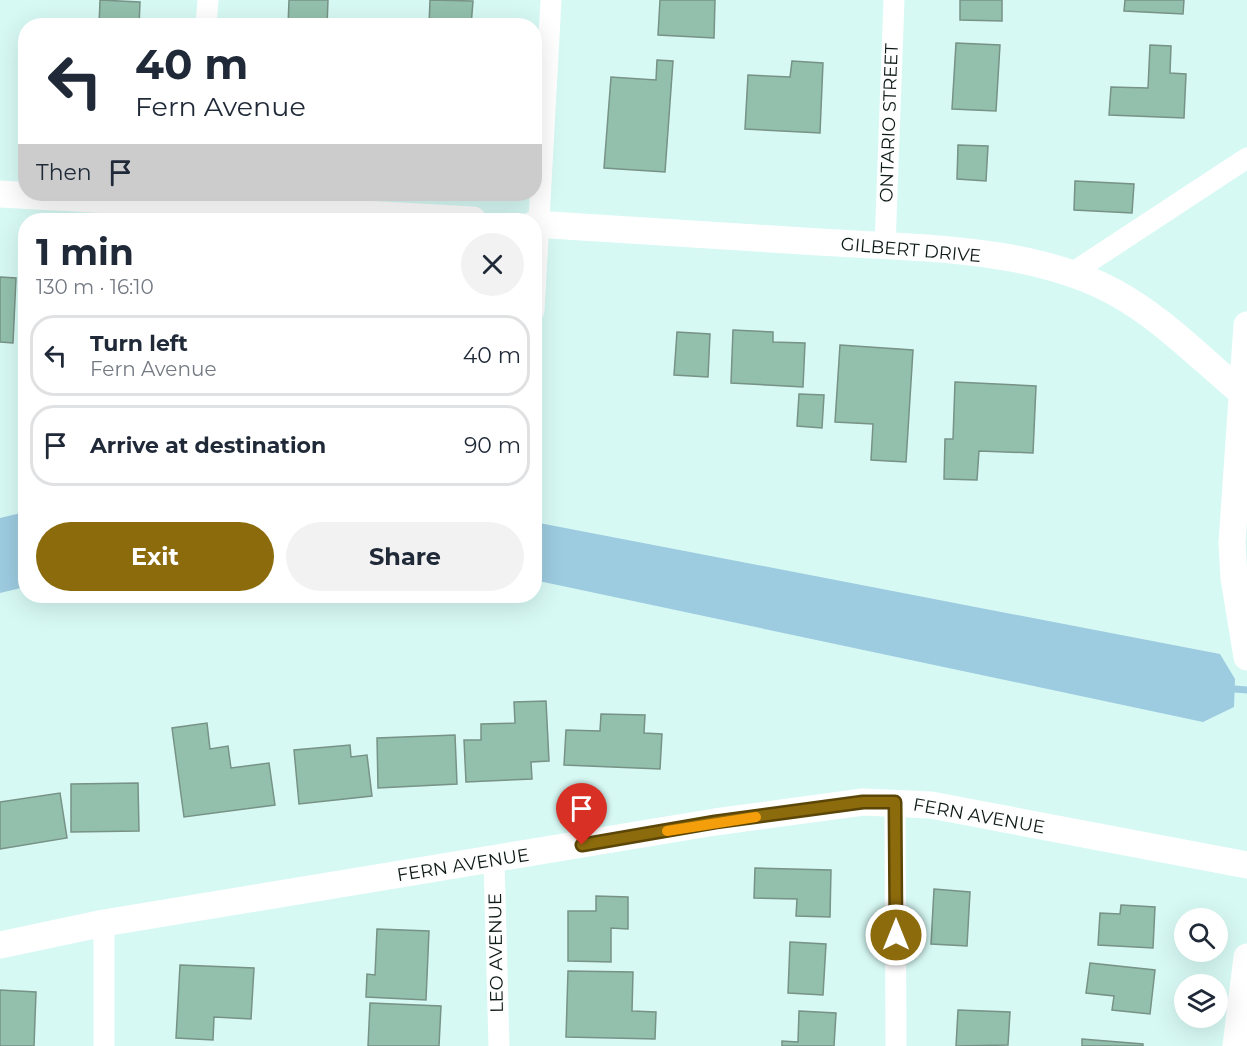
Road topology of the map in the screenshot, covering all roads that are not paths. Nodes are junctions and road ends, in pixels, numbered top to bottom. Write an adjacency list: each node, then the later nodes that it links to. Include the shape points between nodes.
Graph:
1 (208, 0): 4 (street)
2 (550, 0): 5 (street)
3 (894, 0): 12 (street, ONTARIO STREET)
4 (207, 18)
5 (542, 119)
6 (1247, 158): 13 (street)
7 (0, 194): 8 (street)
8 (18, 194)
9 (221, 201): 10 (street)
10 (380, 213)
11 (542, 224): 12 (street, GILBERT DRIVE)
12 (885, 246): 13 (street, GILBERT DRIVE, via 974,254)
13 (1072, 273): 15 (street, GILBERT DRIVE, via 1116,293 1156,320)
14 (1247, 325): 15 (street)
15 (1245, 395): 17 (street)
16 (1247, 516): 17 (street)
17 (1232, 543): 18 (street)
18 (1247, 657)
19 (895, 802): 20 (street, FERN AVENUE, via 863,802 715,822); 21 (street, FERN AVENUE, via 931,805); 27 (street)
20 (494, 861): 22 (street, FERN AVENUE); 26 (street, LEO AVENUE)
21 (1247, 865)
22 (104, 923): 23 (street, FERN AVENUE); 25 (street)
23 (0, 945)
24 (1247, 957): 28 (street)
25 (104, 1046)
26 (499, 1046)
27 (896, 1046)
28 (1236, 1046)

